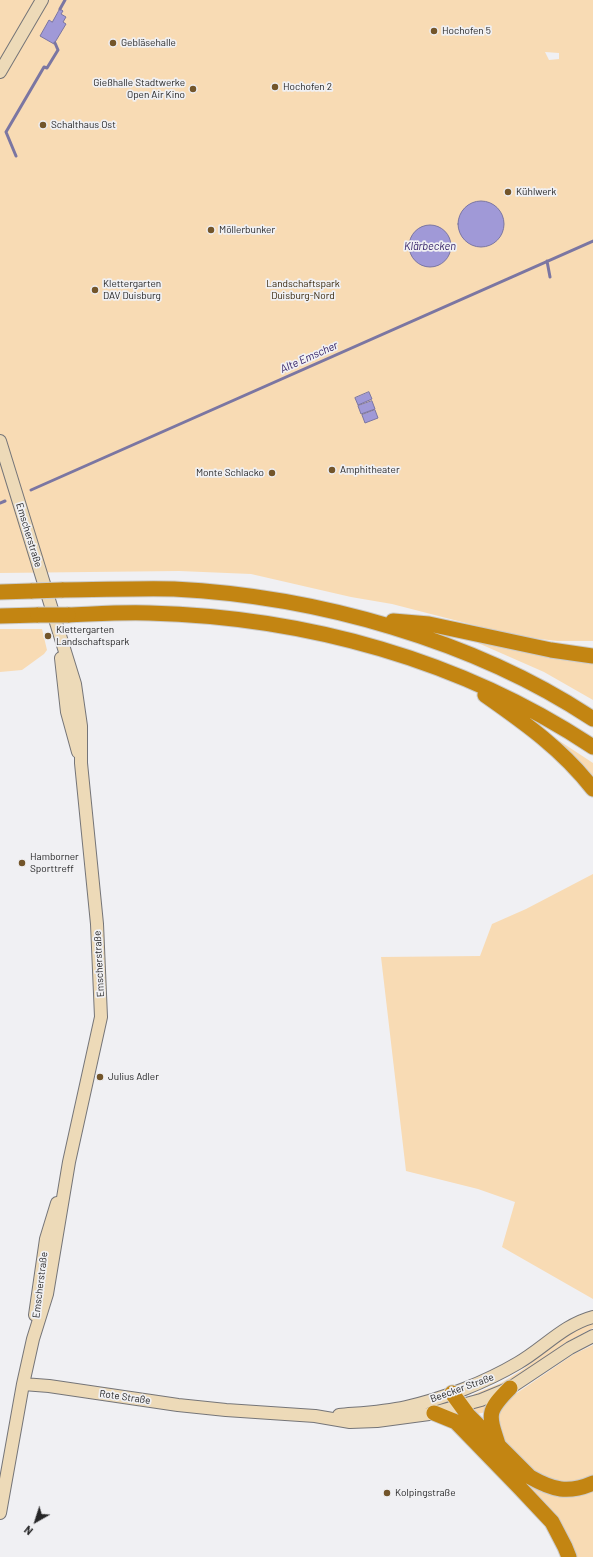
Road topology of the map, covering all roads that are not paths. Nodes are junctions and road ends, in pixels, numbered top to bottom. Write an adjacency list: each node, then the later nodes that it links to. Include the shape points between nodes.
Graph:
1 (42, 0): 2 (street)
2 (0, 72)
3 (0, 441): 16 (street, Emscherstraße, via 80,711 81,763 97,924 101,1017 47,1266 46,1299 33,1339)
4 (0, 592): 6 (highway, bridge, via 173,589 248,595)
5 (0, 616): 10 (highway, bridge, via 149,612 227,618 288,626 347,639)
6 (360, 618): 8 (highway, via 429,624); 11 (highway, via 425,638 483,661 556,696)
7 (593, 649): 8 (highway)
8 (551, 650): 9 (highway)
9 (593, 656)
10 (459, 675): 12 (highway, via 540,714); 13 (highway, via 562,754)
11 (593, 719)
12 (593, 747)
13 (593, 789)
14 (593, 1317): 18 (street, Beecker Straße, via 564,1329)
15 (593, 1336): 17 (street, Beecker Straße, via 570,1348)
16 (24, 1384): 19 (street, Rote Straße); 24 (street, Emscherstraße)
17 (510, 1388): 18 (street, Beecker Straße); 22 (highway, via 492,1409 491,1421)
18 (455, 1407): 20 (highway); 21 (street, Beecker Straße, via 406,1407 377,1412); 22 (highway); 25 (highway, via 552,1522)
19 (226, 1410): 21 (street, Beecker Straße)
20 (434, 1413): 21 (street, Beecker Straße, via 399,1419 350,1422)
21 (315, 1416)
22 (499, 1447): 23 (highway, via 530,1477 542,1484 559,1490 579,1489)
23 (593, 1484)
24 (0, 1513)
25 (569, 1557)

